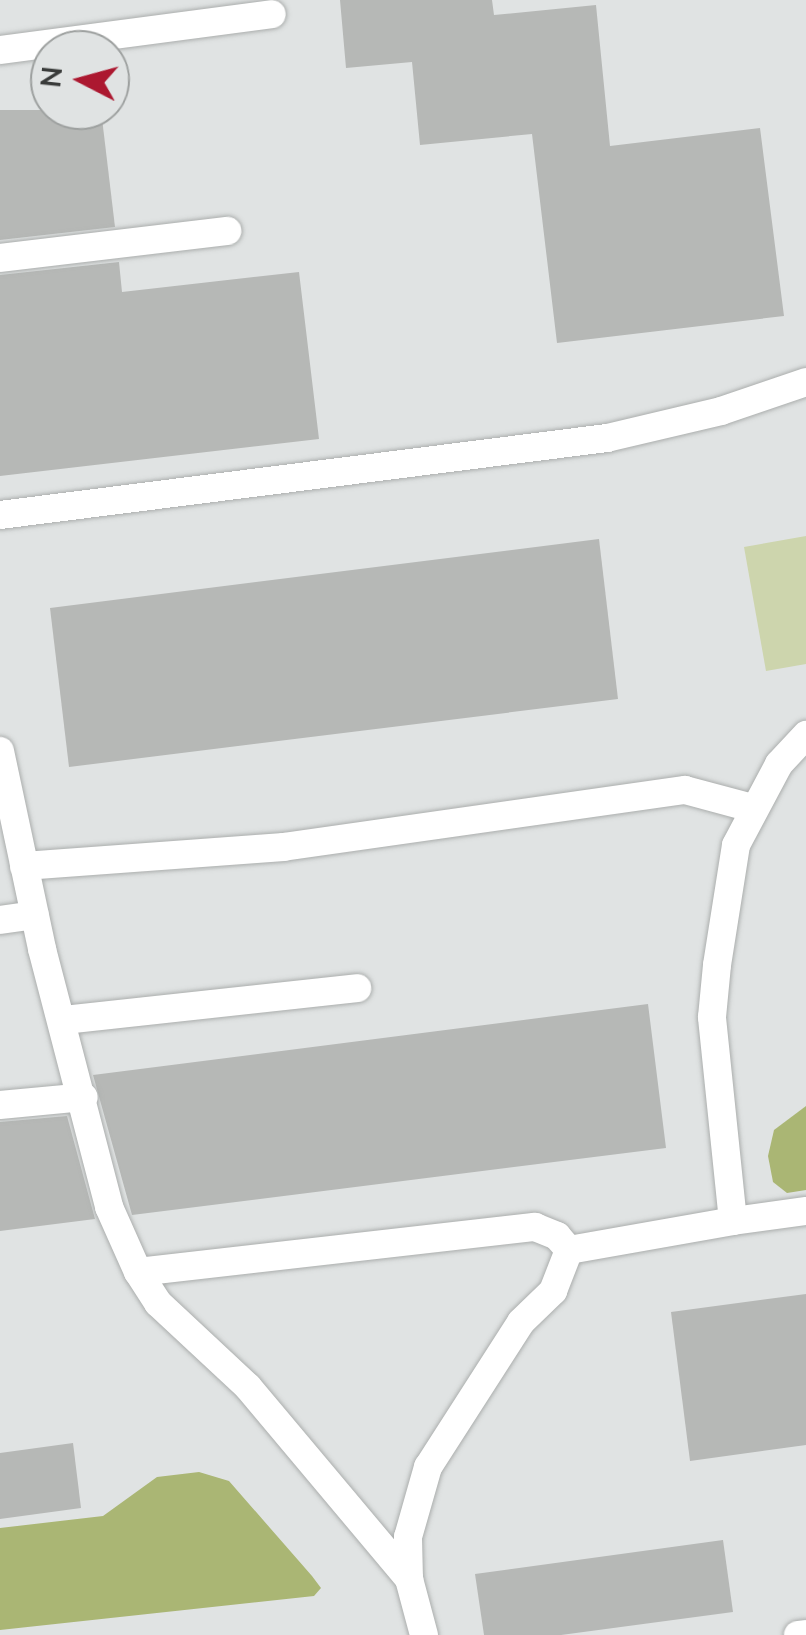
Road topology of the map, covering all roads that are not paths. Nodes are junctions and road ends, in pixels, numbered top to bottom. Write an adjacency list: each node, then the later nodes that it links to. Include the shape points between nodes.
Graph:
1 (272, 14): 2 (lane)
2 (0, 50)
3 (227, 231): 4 (lane)
4 (0, 258)
5 (806, 382): 6 (lane, via 608,438)
6 (0, 515)
7 (806, 735): 9 (lane)
8 (0, 751): 10 (lane)
9 (752, 808): 10 (lane, via 685,790 283,846); 18 (lane, via 736,846 712,1016)
10 (24, 866): 11 (lane)
11 (35, 916): 12 (lane); 14 (lane)
12 (0, 920)
13 (357, 988): 14 (lane)
14 (64, 1020): 15 (lane)
15 (84, 1097): 16 (lane); 20 (lane, via 109,1207)
16 (0, 1105)
17 (806, 1211): 18 (lane)
18 (733, 1220): 19 (lane)
19 (569, 1250): 20 (lane, via 558,1236 535,1227); 21 (lane, via 553,1292 522,1322 436,1451 408,1537)
20 (138, 1272): 21 (lane, via 158,1303 248,1387)
21 (409, 1579): 23 (lane)
22 (806, 1634): 24 (lane)
23 (424, 1635)
24 (798, 1635)

